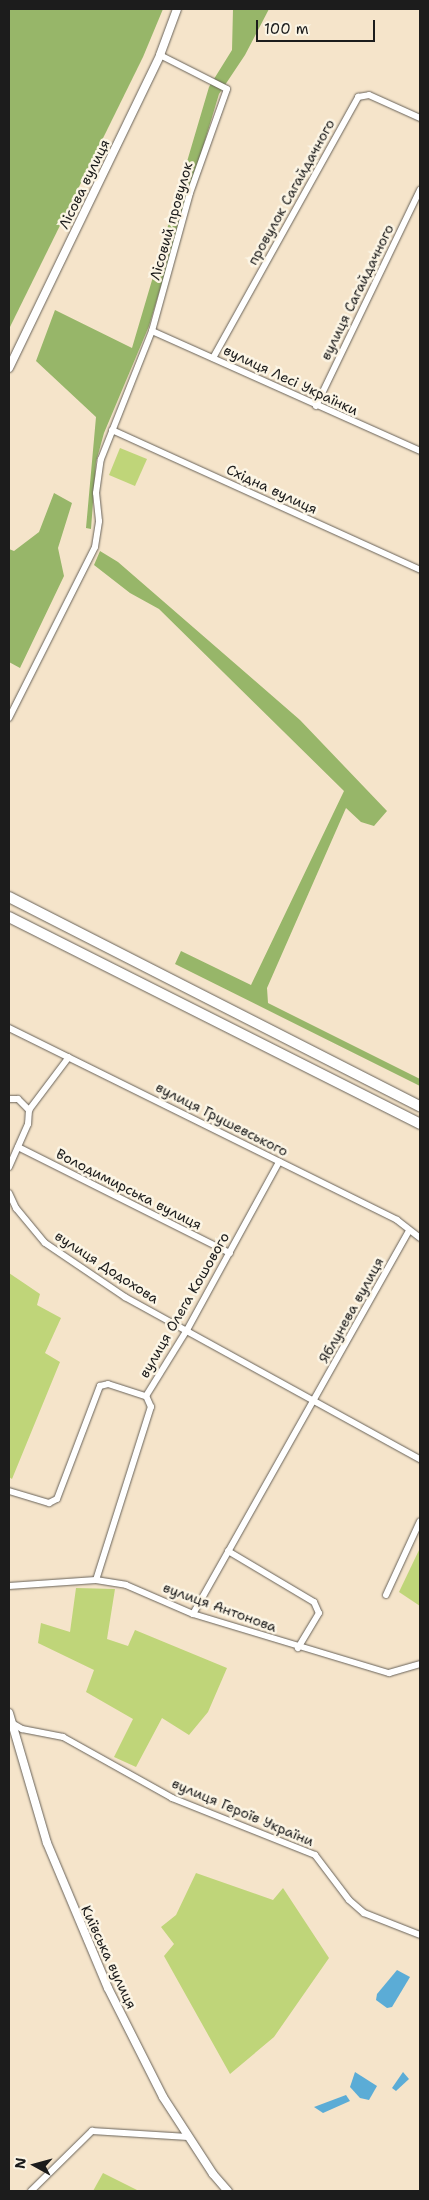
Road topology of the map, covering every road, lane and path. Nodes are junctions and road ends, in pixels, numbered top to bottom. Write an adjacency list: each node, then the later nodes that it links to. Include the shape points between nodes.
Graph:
1 (177, 9): 2 (street, Лісова вулиця)
2 (160, 55): 5 (street, Лісовий провулок, via 227,89 190,194); 7 (street, Лісова вулиця)
3 (420, 118): 6 (street, провулок Сагайдачного, via 369,95 358,97)
4 (420, 190): 8 (street, вулиця Сагайдачного)
5 (152, 331): 6 (street, вулиця Лесі Українки); 9 (street, Лісовий провулок)
6 (213, 358): 8 (street, вулиця Лесі Українки)
7 (9, 368)
8 (316, 406): 10 (street, вулиця Лесі Українки)
9 (112, 430): 11 (street, Східна вулиця); 12 (street, Лісовий провулок, via 101,459 96,493 99,521 95,548)
10 (420, 451)
11 (420, 570)
12 (9, 718)
13 (9, 897): 18 (highway)
14 (9, 917): 20 (highway)
15 (9, 1028): 16 (street, вулиця Грушевського)
16 (69, 1057): 19 (street); 22 (street, вулиця Грушевського)
17 (9, 1099): 19 (street, via 18,1099)
18 (420, 1106)
19 (29, 1110): 21 (street, via 28,1124)
20 (420, 1124)
21 (18, 1147): 23 (street); 27 (street, Володимирська вулиця)
22 (279, 1162): 25 (street, вулиця Грушевського, via 397,1220); 27 (street, вулиця Олега Кошового)
23 (9, 1167)
24 (9, 1193): 28 (street, вулиця Додохова, via 16,1208 45,1243 125,1297)
25 (408, 1231): 26 (street, вулиця Грушевського); 30 (street, Яблунева вулиця)
26 (420, 1238)
27 (230, 1253): 28 (street, вулиця Олега Кошового)
28 (187, 1330): 29 (street, вулиця Олега Кошового); 30 (street, вулиця Додохова)
29 (146, 1396): 32 (street, via 108,1384 100,1386 57,1499 49,1503); 35 (street, вулиця Олега Кошового, via 150,1407)
30 (315, 1401): 31 (street, вулиця Додохова); 34 (street)
31 (419, 1456)
32 (9, 1491)
33 (420, 1521): 37 (street)
34 (228, 1551): 38 (street); 39 (street, via 314,1602 319,1613)
35 (96, 1580): 36 (street, вулиця Антонова); 38 (street, вулиця Антонова, via 126,1585)
36 (9, 1586)
37 (386, 1594)
38 (193, 1614): 39 (street, вулиця Антонова)
39 (298, 1648): 40 (street, вулиця Антонова, via 389,1673)
40 (420, 1664)
41 (9, 1713): 42 (street, Київська вулиця)
42 (12, 1723): 43 (street, Київська вулиця); 44 (street, вулиця Героїв України, via 22,1729 63,1736 172,1798 315,1855 349,1900 364,1913)
43 (12, 1734): 45 (street, Київська вулиця, via 47,1843 108,1988 151,2076)
44 (420, 1935)
45 (188, 2137): 46 (street, via 92,2131); 47 (street, Київська вулиця)
46 (31, 2191)
47 (228, 2191)

